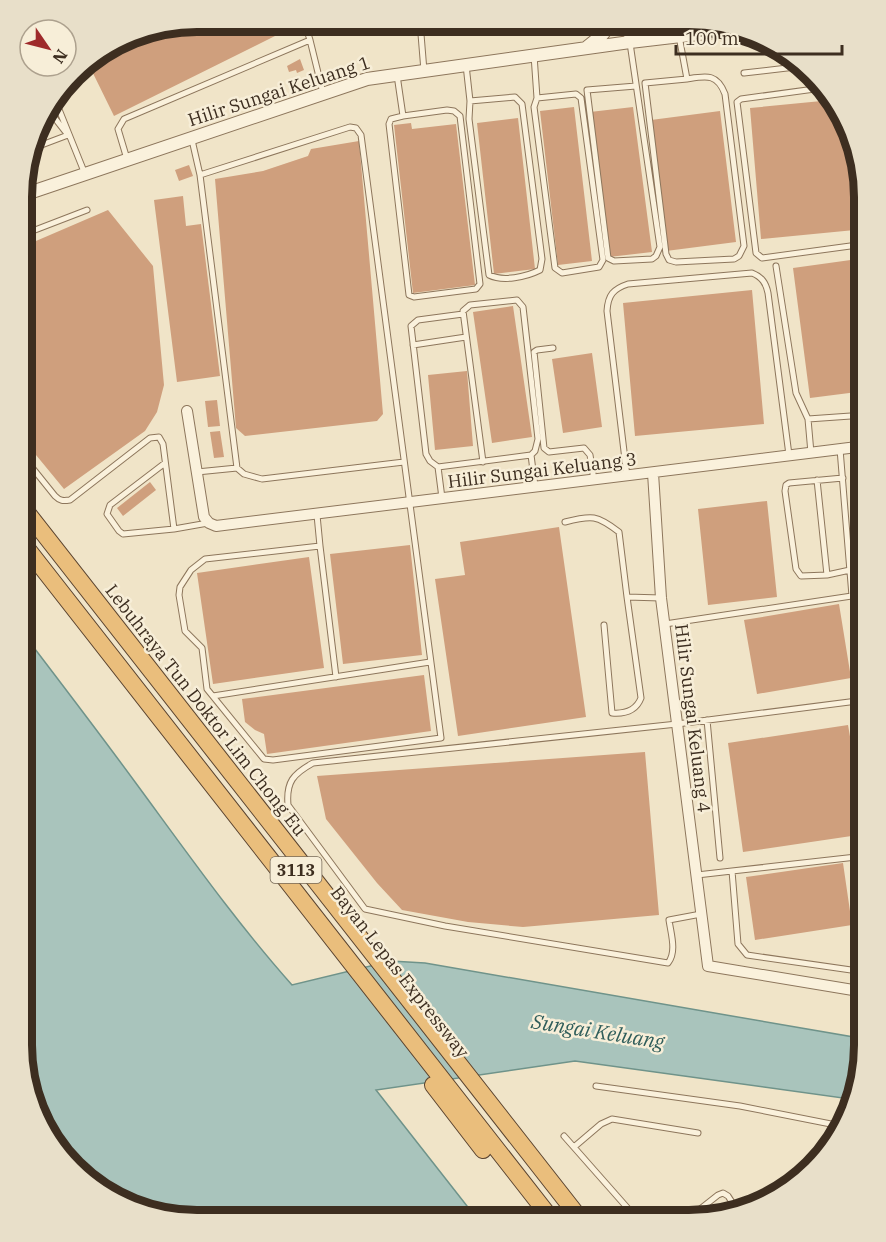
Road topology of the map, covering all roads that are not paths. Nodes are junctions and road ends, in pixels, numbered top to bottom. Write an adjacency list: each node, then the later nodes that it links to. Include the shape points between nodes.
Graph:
1 (307, 32): 9 (lane)
2 (421, 32): 16 (lane)
3 (605, 32): 12 (street)
4 (630, 32): 11 (street)
5 (645, 32): 10 (street)
6 (679, 32): 8 (street)
7 (708, 33): 8 (street, Hilir Sungai Keluang 1)
8 (683, 36): 10 (street, Hilir Sungai Keluang 1); 19 (lane)
9 (310, 40): 22 (lane); 31 (lane, via 124,119 118,129)
10 (647, 40): 11 (street, Hilir Sungai Keluang 1)
11 (630, 42): 12 (street, Hilir Sungai Keluang 1); 20 (lane)
12 (586, 48): 13 (street, Hilir Sungai Keluang 1)
13 (534, 55): 14 (street, Hilir Sungai Keluang 1); 23 (lane)
14 (466, 65): 16 (street, Hilir Sungai Keluang 1); 24 (lane)
15 (792, 67): 17 (lane)
16 (424, 71): 18 (street, Hilir Sungai Keluang 1)
17 (744, 73)
18 (397, 75): 22 (street, Hilir Sungai Keluang 1, via 367,79); 26 (lane)
19 (687, 79): 19 (lane, via 645,83 666,254 676,262 734,259 744,246 725,94 722,84 714,78)
20 (636, 86): 20 (lane, via 587,90 608,258 614,261 652,259 660,247)
21 (815, 89): 37 (lane, via 737,102 756,253 762,258)
22 (323, 94): 29 (street, Hilir Sungai Keluang 1)
23 (537, 98): 23 (lane, via 576,94 582,98 603,260 599,267 562,273 555,268 534,107)
24 (470, 101): 24 (lane, via 515,97 522,104 542,259 540,270 530,275 496,279 489,275)
25 (58, 107): 28 (lane)
26 (404, 116): 26 (lane, via 447,110 460,116 480,284 476,289 409,295 389,124 391,119)
27 (53, 117): 28 (lane)
28 (68, 135): 30 (lane); 32 (lane)
29 (192, 138): 31 (street, Hilir Sungai Keluang 1); 33 (lane)
30 (39, 146)
31 (127, 160): 32 (street, Hilir Sungai Keluang 1)
32 (85, 174): 34 (street, Hilir Sungai Keluang 1)
33 (200, 175): 51 (lane, via 350,127 362,135); 56 (lane)
34 (32, 192)
35 (87, 210): 36 (lane)
36 (32, 231)
37 (854, 245)
38 (776, 266): 45 (lane, via 796,393)
39 (463, 314): 40 (lane); 41 (lane, via 415,321 411,326); 50 (lane, via 470,305 514,300 522,304 538,439)
40 (466, 337): 41 (lane); 52 (lane)
41 (413, 345): 55 (lane, via 426,454)
42 (553, 348): 61 (lane, via 534,352 544,448 549,452 585,448)
43 (188, 411): 57 (street)
44 (854, 416): 45 (lane)
45 (808, 419): 48 (lane)
46 (854, 447): 47 (street, Hilir Sungai Keluang 3)
47 (840, 449): 48 (street, Hilir Sungai Keluang 3); 60 (lane)
48 (811, 453): 49 (street, Hilir Sungai Keluang 3)
49 (789, 455): 58 (street, Hilir Sungai Keluang 3); 59 (lane, via 768,293 762,279 752,273 628,284 613,291 607,311)
50 (531, 456): 52 (lane); 63 (lane)
51 (404, 462): 56 (lane, via 262,479); 65 (lane)
52 (483, 462): 55 (lane)
53 (165, 463): 54 (lane, via 162,440 154,436 65,501 55,496); 70 (lane); 70 (lane, via 110,505 106,514 123,534)
54 (32, 467)
55 (438, 467): 64 (lane)
56 (237, 468): 57 (lane)
57 (197, 472): 69 (street, via 204,517)
58 (653, 473): 59 (street, Hilir Sungai Keluang 3); 79 (street, Hilir Sungai Keluang 4)
59 (627, 476): 61 (street, Hilir Sungai Keluang 3)
60 (843, 478): 62 (lane); 74 (lane)
61 (594, 480): 63 (street, Hilir Sungai Keluang 3)
62 (817, 480): 76 (lane); 76 (lane, via 789,483 785,490 798,574)
63 (535, 488): 64 (street, Hilir Sungai Keluang 3)
64 (442, 499): 65 (street, Hilir Sungai Keluang 3)
65 (409, 504): 66 (street, Hilir Sungai Keluang 3); 82 (lane)
66 (317, 515): 69 (street, Hilir Sungai Keluang 3, via 224,527); 72 (lane)
67 (32, 519): 104 (highway, Lebuhraya Tun Doktor Lim Chong Eu / 3113)
68 (565, 522): 78 (lane, via 588,516 605,521 619,532)
69 (209, 523): 70 (lane)
70 (174, 530)
71 (32, 532): 103 (highway, Bayan Lepas Expressway / 3113)
72 (320, 546): 83 (lane); 84 (lane, via 205,559 191,570 179,595 184,627 202,648 207,689)
73 (32, 555): 102 (highway, Bayan Lepas Expressway / 3113)
74 (850, 570): 76 (lane); 77 (lane)
75 (32, 573): 101 (highway, 3113)
76 (827, 575)
77 (852, 596): 80 (lane)
78 (627, 597): 79 (lane); 81 (lane, via 641,698 632,711 612,713)
79 (661, 598): 80 (street, Hilir Sungai Keluang 4)
80 (665, 624): 87 (street, Hilir Sungai Keluang 4)
81 (604, 625)
82 (430, 662): 83 (lane); 84 (lane, via 441,738 264,759)
83 (336, 677): 84 (lane)
84 (213, 696)
85 (854, 701): 86 (lane)
86 (707, 720): 87 (lane); 89 (lane)
87 (677, 724): 91 (street, Hilir Sungai Keluang 4); 92 (lane, via 313,763 299,771 286,792 288,805 365,909 668,963 673,951 669,921)
88 (854, 857): 90 (lane)
89 (720, 858)
90 (732, 871): 91 (lane); 93 (lane, via 738,944 747,955)
91 (697, 875): 92 (street, Hilir Sungai Keluang 4)
92 (701, 914): 94 (street, Hilir Sungai Keluang 4, via 708,966)
93 (854, 970)
94 (854, 990)
95 (596, 1086): 96 (lane, via 740,1106)
96 (835, 1125)
97 (698, 1133): 99 (lane, via 612,1119)
98 (564, 1136): 99 (lane)
99 (574, 1147): 105 (lane)
100 (733, 1204): 106 (lane, via 723,1193)
101 (530, 1210)
102 (544, 1210)
103 (562, 1210)
104 (573, 1210)
105 (629, 1210)
106 (700, 1210)

